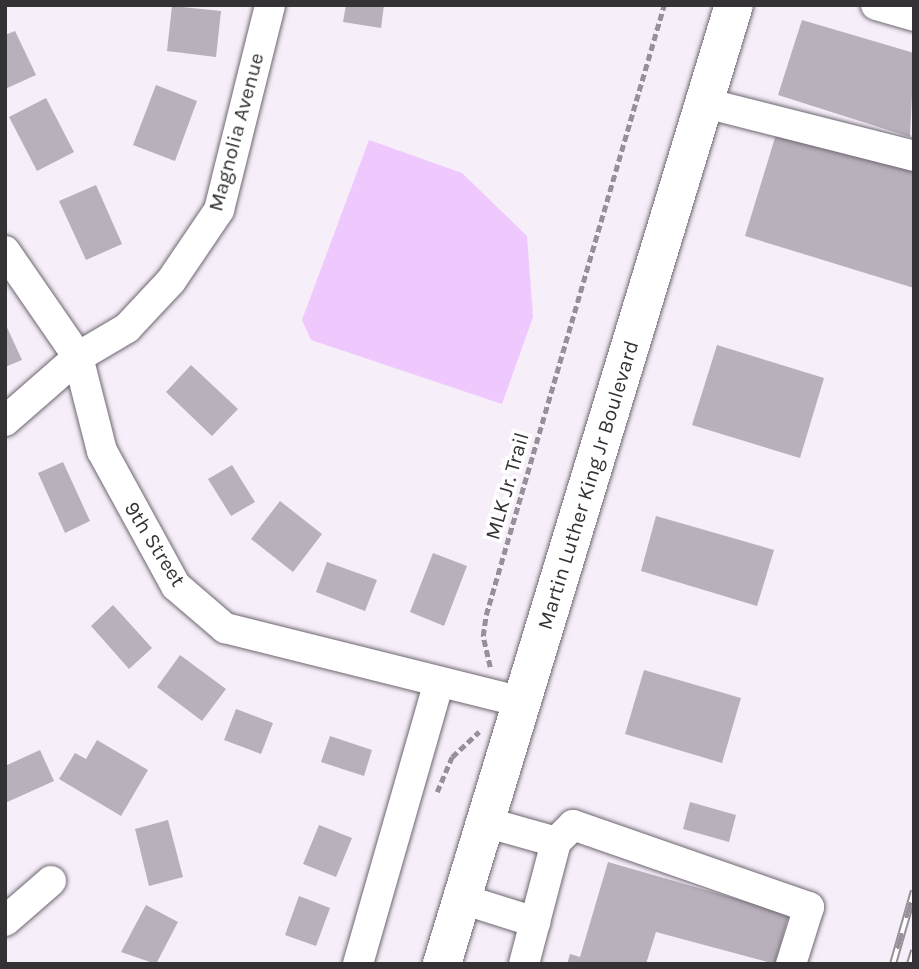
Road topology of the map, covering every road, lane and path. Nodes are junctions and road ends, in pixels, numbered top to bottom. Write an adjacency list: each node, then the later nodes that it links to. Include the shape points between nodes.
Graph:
1 (270, 5): 9 (street, Magnolia Avenue, via 219,210 171,281 127,328)
2 (664, 5): 12 (path, MLK Jr. Trail, via 486,615)
3 (734, 5): 6 (main road, Martin Luther King Jr Boulevard)
4 (876, 5): 5 (street)
5 (914, 16)
6 (705, 103): 7 (street); 12 (main road, Martin Luther King Jr Boulevard)
7 (914, 156)
8 (5, 251): 9 (street, 9th Street)
9 (78, 357): 10 (street, Magnolia Avenue); 11 (street, 9th Street, via 102,451 176,586 225,628)
10 (5, 421)
11 (438, 685): 12 (street, 9th Street); 20 (street)
12 (507, 699): 13 (path, MLK Jr. Trail, via 452,757); 14 (main road, Martin Luther King Jr Boulevard)
13 (433, 801)
14 (485, 822): 15 (street); 17 (main road, Martin Luther King Jr Boulevard)
15 (556, 842): 19 (street); 23 (street, via 573,825 808,907)
16 (51, 881): 18 (street)
17 (462, 899): 19 (street); 21 (main road, Martin Luther King Jr Boulevard)
18 (5, 921)
19 (535, 922): 22 (street)
20 (358, 964)
21 (442, 964)
22 (524, 964)
23 (790, 964)

